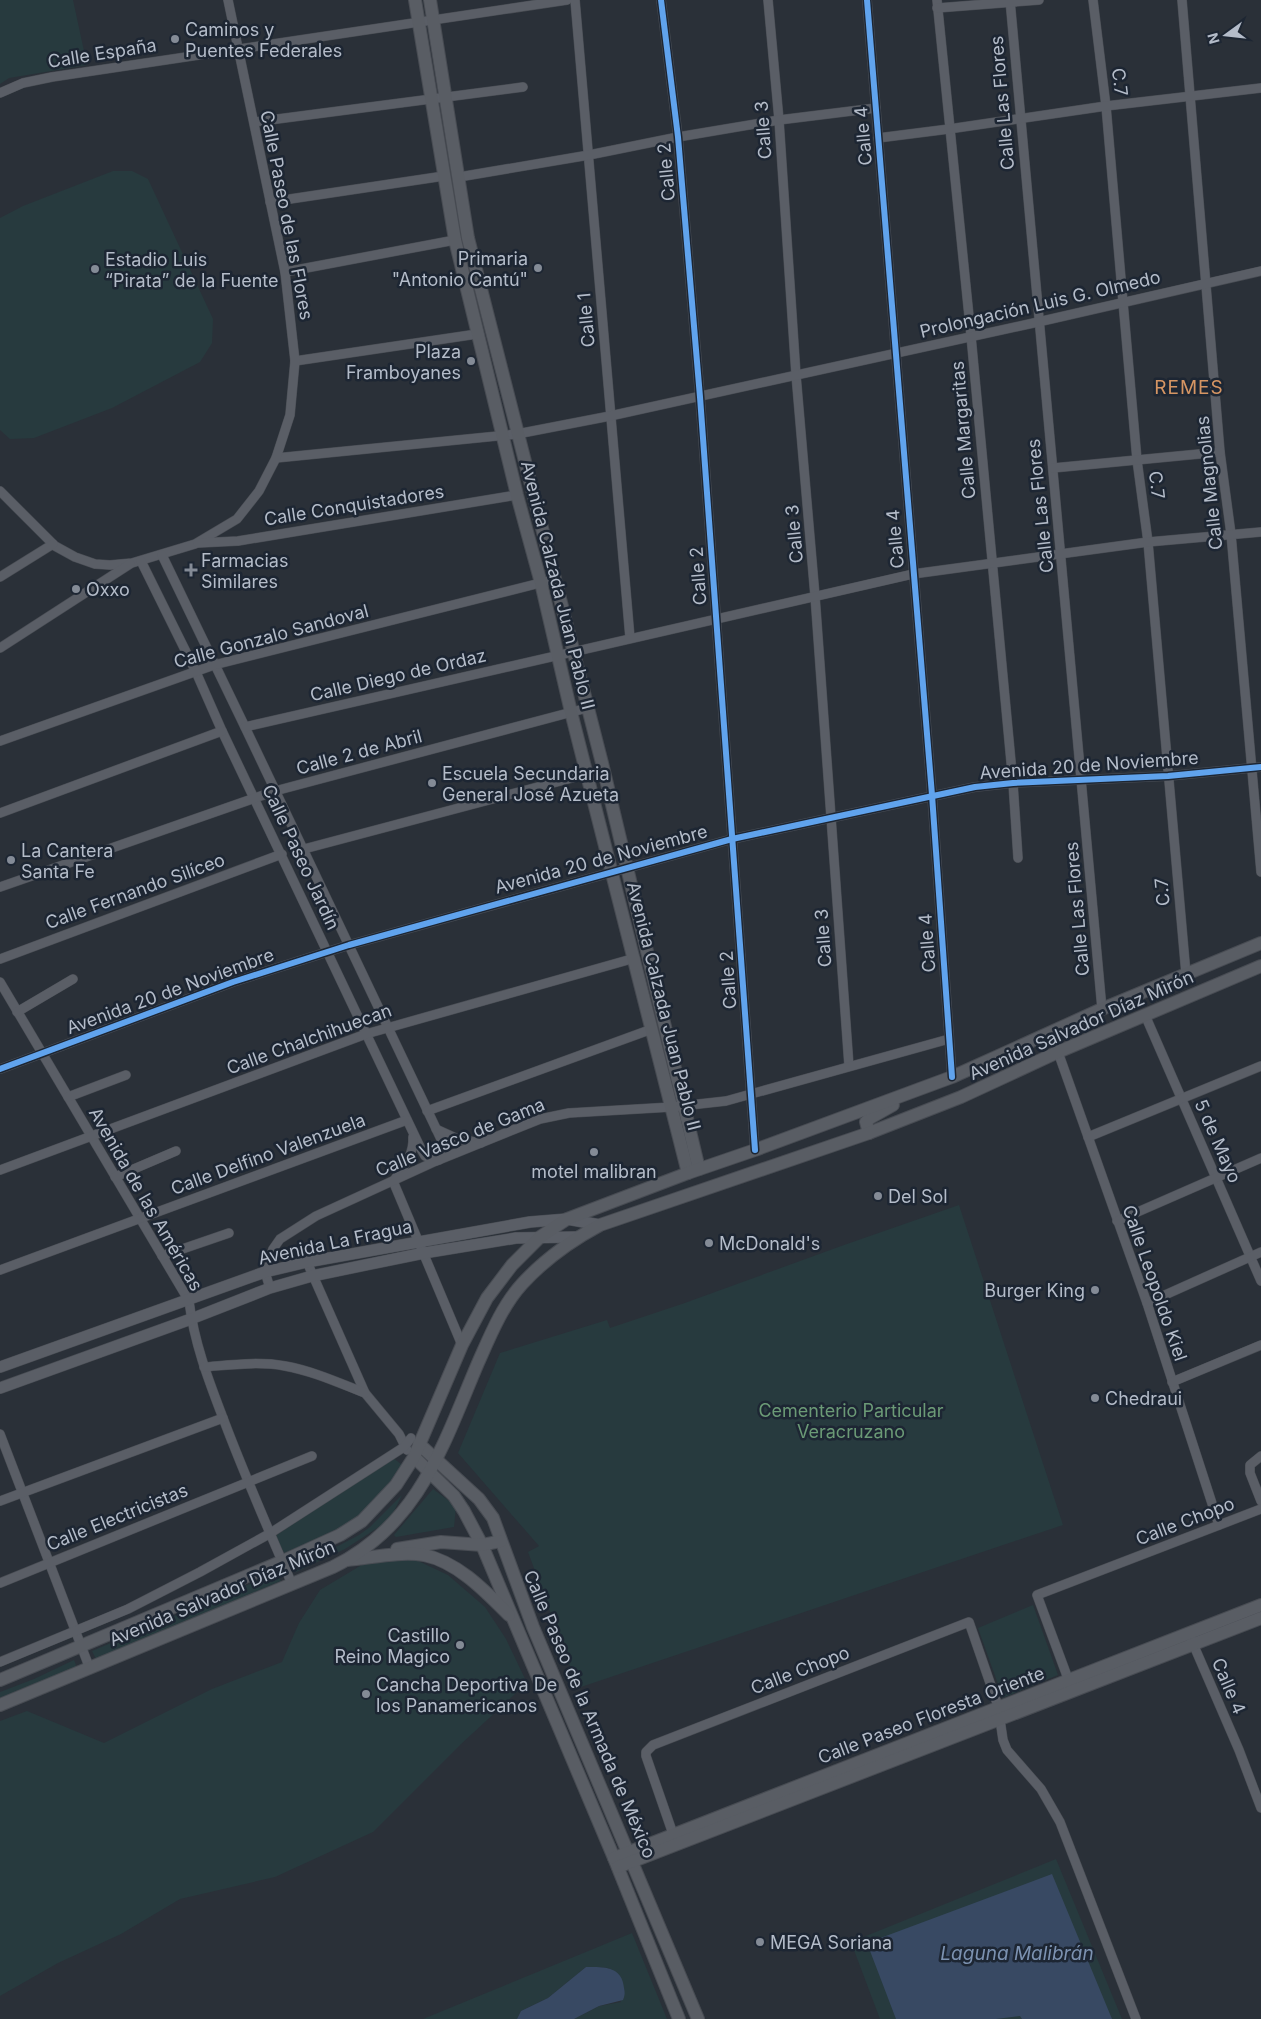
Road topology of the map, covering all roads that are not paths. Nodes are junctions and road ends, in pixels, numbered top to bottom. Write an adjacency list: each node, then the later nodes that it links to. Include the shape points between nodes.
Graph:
1 (228, 0): 16 (street, Calle Paseo de las Flores)
2 (415, 0): 15 (main road, Avenida Calzada Juan Pablo II)
3 (430, 0): 14 (main road, Avenida Calzada Juan Pablo II)
4 (567, 0): 14 (street, Calle España)
5 (575, 0): 31 (street, Calle 1)
6 (661, 0): 29 (street, Calle 2)
7 (768, 0): 26 (street, Calle 3)
8 (867, 0): 24 (street, Calle 4)
9 (1039, 0): 12 (street)
10 (1093, 0): 23 (street, C.7)
11 (1182, 0): 20 (street, Calle Magnolias)
12 (1010, 1): 13 (street); 25 (street, Calle Las Flores)
13 (937, 4): 28 (street, Calle Margaritas)
14 (433, 21): 15 (street, Calle España); 21 (main road, Avenida Calzada Juan Pablo II)
15 (419, 23): 16 (street, Calle España); 22 (main road, Avenida Calzada Juan Pablo II)
16 (238, 48): 19 (street, Calle España, via 52,77 23,83); 27 (street, Calle Paseo de las Flores)
17 (523, 87): 21 (street)
18 (1261, 88): 20 (street)
19 (0, 93)
20 (1191, 97): 23 (street); 38 (street, Calle Magnolias)
21 (445, 99): 22 (street); 33 (main road, Avenida Calzada Juan Pablo II)
22 (431, 100): 27 (street); 32 (main road, Avenida Calzada Juan Pablo II)
23 (1106, 106): 25 (street); 39 (street, C.7)
24 (876, 108): 26 (street); 30 (street, Calle 4)
25 (1020, 118): 28 (street); 40 (street, Calle Las Flores)
26 (780, 120): 29 (street); 45 (street, Calle 3)
27 (254, 122): 34 (street, Calle Paseo de las Flores)
28 (949, 130): 30 (street); 42 (street, Calle Margaritas)
29 (678, 137): 31 (street); 46 (street, Calle 2)
30 (878, 138): 43 (street, Calle 4)
31 (588, 155): 33 (street); 47 (street, Calle 1)
32 (444, 176): 34 (street); 35 (main road, Avenida Calzada Juan Pablo II)
33 (458, 177): 48 (main road, Avenida Calzada Juan Pablo II, via 468,238)
34 (270, 202): 37 (street, Calle Paseo de las Flores)
35 (455, 240): 37 (street); 41 (main road, Avenida Calzada Juan Pablo II)
36 (1261, 271): 38 (street, Prolongación Luis G. Olmedo)
37 (284, 272): 44 (street, Calle Paseo de las Flores)
38 (1206, 284): 39 (street, Prolongación Luis G. Olmedo); 50 (street, Calle Magnolias)
39 (1123, 302): 40 (street, Prolongación Luis G. Olmedo); 52 (street, C.7)
40 (1038, 322): 42 (street, Prolongación Luis G. Olmedo); 53 (street, Calle Las Flores)
41 (477, 334): 44 (street); 49 (main road, Avenida Calzada Juan Pablo II)
42 (971, 336): 43 (street, Prolongación Luis G. Olmedo); 64 (street, Calle Margaritas)
43 (895, 354): 45 (street, Prolongación Luis G. Olmedo); 65 (street, Calle 4)
44 (295, 361): 51 (street, Calle Paseo de las Flores, via 290,415)
45 (796, 374): 46 (street, Prolongación Luis G. Olmedo); 69 (street, Calle 3)
46 (700, 397): 47 (street, Prolongación Luis G. Olmedo); 70 (street, Calle 2)
47 (610, 416): 48 (street, Prolongación Luis G. Olmedo); 71 (street, Calle 1)
48 (517, 434): 49 (street, Prolongación Luis G. Olmedo); 67 (main road, Avenida Calzada Juan Pablo II)
49 (502, 435): 51 (street, Prolongación Luis G. Olmedo); 55 (main road, Avenida Calzada Juan Pablo II)
50 (1220, 452): 52 (street); 57 (street, Calle Magnolias)
51 (276, 458): 60 (street, Calle Paseo de las Flores, via 259,491 237,519)
52 (1137, 460): 53 (street); 58 (street, C.7)
53 (1053, 468): 61 (street, Calle Las Flores)
54 (1, 493): 59 (street)
55 (517, 495): 60 (street, Calle Conquistadores, via 238,541); 68 (main road, Avenida Calzada Juan Pablo II)
56 (1261, 532): 57 (street, Calle Diego de Ordaz)
57 (1231, 534): 58 (street, Calle Diego de Ordaz); 82 (street, Calle Magnolias)
58 (1148, 542): 61 (street, Calle Diego de Ordaz); 84 (street, C.7)
59 (53, 544): 63 (street, via 95,564); 66 (street)
60 (195, 544): 62 (street, Calle Paseo de las Flores)
61 (1062, 553): 64 (street, Calle Diego de Ordaz); 85 (street, Calle Las Flores)
62 (162, 555): 63 (street, Calle Paseo de las Flores); 75 (street, Calle Paseo Jardín)
63 (137, 562): 72 (street); 76 (street, Calle Paseo Jardín)
64 (992, 564): 65 (street, Calle Diego de Ordaz); 86 (street, Calle Margaritas)
65 (913, 574): 69 (street, Calle Diego de Ordaz); 88 (street, Calle 4)
66 (0, 576)
67 (556, 579): 68 (street, Calle Gonzalo Sandoval); 73 (main road, Avenida Calzada Juan Pablo II)
68 (541, 583): 74 (main road, Avenida Calzada Juan Pablo II); 75 (street, Calle Gonzalo Sandoval)
69 (815, 596): 70 (street, Calle Diego de Ordaz); 91 (street, Calle 3)
70 (716, 619): 71 (street, Calle Diego de Ordaz); 92 (street, Calle 2)
71 (630, 638): 73 (street, Calle Diego de Ordaz)
72 (0, 648)
73 (574, 651): 74 (street, Calle Diego de Ordaz); 77 (main road, Avenida Calzada Juan Pablo II)
74 (558, 655): 78 (main road, Avenida Calzada Juan Pablo II); 79 (street, Calle Diego de Ordaz)
75 (214, 665): 76 (street, Calle Gonzalo Sandoval); 79 (street, Calle Paseo Jardín)
76 (196, 672): 80 (street, Calle Paseo Jardín); 81 (street, Calle Gonzalo Sandoval)
77 (587, 708): 78 (street, Calle 2 de Abril); 96 (main road, Avenida Calzada Juan Pablo II)
78 (571, 712): 83 (main road, Avenida Calzada Juan Pablo II); 87 (street, Calle 2 de Abril)
79 (245, 727): 87 (street, Calle Paseo Jardín)
80 (222, 731): 89 (street, Calle Paseo Jardín); 90 (street)
81 (0, 741)
82 (1257, 768): 84 (street, Avenida 20 de Noviembre); 98 (street, Calle Magnolias)
83 (587, 774): 93 (street); 97 (main road, Avenida Calzada Juan Pablo II)
84 (1168, 776): 85 (street, Avenida 20 de Noviembre); 106 (street, C.7)
85 (1082, 781): 86 (street, Avenida 20 de Noviembre); 109 (street, Calle Las Flores)
86 (1013, 782): 88 (street, Avenida 20 de Noviembre); 95 (street, Calle Margaritas)
87 (275, 791): 89 (street, Calle 2 de Abril); 93 (street, Calle Paseo Jardín)
88 (932, 795): 91 (street, Avenida 20 de Noviembre); 116 (street, Calle 4)
89 (255, 798): 94 (street, Calle Paseo Jardín); 99 (street, Calle 2 de Abril)
90 (0, 813)
91 (831, 818): 92 (street, Avenida 20 de Noviembre); 119 (street, Calle 3)
92 (732, 839): 96 (street, Avenida 20 de Noviembre); 124 (street, Calle 2)
93 (304, 849): 101 (street, Calle Paseo Jardín)
94 (282, 854): 102 (street, Calle Paseo Jardín); 104 (street, Calle Fernando Silíceo)
95 (1018, 858)
96 (627, 867): 97 (street, Avenida 20 de Noviembre); 128 (main road, Avenida Calzada Juan Pablo II)
97 (611, 871): 101 (street, Avenida 20 de Noviembre); 103 (main road, Avenida Calzada Juan Pablo II)
98 (1261, 872)
99 (0, 887)
100 (1261, 943): 106 (main road, Avenida Salvador Díaz Mirón)
101 (349, 945): 102 (street, Avenida 20 de Noviembre); 112 (street, Calle Paseo Jardín)
102 (328, 952): 115 (street, Calle Paseo Jardín); 118 (street, Avenida 20 de Noviembre, via 233,982)
103 (635, 958): 112 (street, Calle Chalchihuecan); 113 (main road, Avenida Calzada Juan Pablo II)
104 (0, 959)
105 (1261, 966): 111 (main road, Avenida Salvador Díaz Mirón)
106 (1186, 974): 109 (main road, Avenida Salvador Díaz Mirón)
107 (73, 979): 110 (street)
108 (0, 982): 110 (street, Avenida de las Américas)
109 (1102, 1009): 114 (main road, Avenida Salvador Díaz Mirón)
110 (17, 1012): 118 (street, Avenida de las Américas)
111 (1145, 1015): 117 (main road, Avenida Salvador Díaz Mirón); 127 (street, 5 de Mayo)
112 (388, 1027): 115 (street, Calle Chalchihuecan); 129 (street, Calle Paseo Jardín)
113 (652, 1029): 128 (main road, Avenida Calzada Juan Pablo II); 129 (street)
114 (1049, 1033): 117 (street, Calle Leopoldo Kiel); 123 (main road, Avenida Salvador Díaz Mirón)
115 (366, 1034): 130 (street, Calle Paseo Jardín); 134 (street, Calle Chalchihuecan)
116 (949, 1039): 119 (street, Calle Vasco de Gama); 123 (street, Calle 4)
117 (1058, 1052): 133 (main road, Avenida Salvador Díaz Mirón, via 961,1097); 135 (street, Calle Leopoldo Kiel)
118 (42, 1054): 121 (street, Avenida 20 de Noviembre); 125 (street, Avenida de las Américas)
119 (849, 1066): 124 (street, Calle Vasco de Gama)
120 (1261, 1066): 127 (street)
121 (0, 1069)
122 (126, 1075): 125 (street)
123 (952, 1077): 126 (main road, Avenida Salvador Díaz Mirón)
124 (752, 1094): 128 (street, Calle Vasco de Gama, via 726,1101); 137 (street, Calle 2)
125 (68, 1097): 134 (street, Avenida de las Américas)
126 (896, 1098): 133 (main road, via 892,1106 866,1122); 137 (main road, Avenida Salvador Díaz Mirón)
127 (1182, 1100): 135 (street); 144 (street, 5 de Mayo)
128 (679, 1106): 136 (street, Calle Vasco de Gama, via 569,1113 540,1119); 142 (main road, Avenida Calzada Juan Pablo II)
129 (427, 1111): 131 (street, Calle Paseo Jardín)
130 (407, 1120): 132 (street, Calle Paseo Jardín); 146 (street, Calle Delfino Valenzuela)
131 (436, 1129): 136 (street, via 458,1139); 140 (street, Calle Paseo Jardín, via 444,1148)
132 (412, 1131): 140 (street, Calle Paseo Jardín, via 425,1156); 145 (street, via 413,1147 408,1161)
133 (869, 1133): 149 (main road, Avenida Salvador Díaz Mirón)
134 (91, 1136): 141 (street, Calle Chalchihuecan); 143 (street, Avenida de las Américas)
135 (1088, 1138): 148 (street, Calle Leopoldo Kiel)
136 (484, 1143): 140 (street, Calle Vasco de Gama)
137 (755, 1150): 142 (main road, Avenida Salvador Díaz Mirón)
138 (176, 1151): 143 (street)
139 (1261, 1158): 144 (street)
140 (437, 1160): 145 (street, Calle Vasco de Gama)
141 (0, 1170)
142 (694, 1171): 147 (main road, Avenida Salvador Díaz Mirón)
143 (115, 1177): 146 (street, Avenida de las Américas)
144 (1216, 1178): 148 (street); 157 (street, 5 de Mayo)
145 (393, 1181): 153 (street); 160 (street, Calle Vasco de Gama, via 316,1216 280,1239)
146 (140, 1219): 156 (street, Avenida de las Américas); 159 (street, Calle Delfino Valenzuela)
147 (568, 1219): 149 (street, Avenida La Fragua); 151 (main road, Avenida Salvador Díaz Mirón); 153 (street, Avenida La Fragua, via 530,1222)
148 (1117, 1221): 165 (street, Calle Leopoldo Kiel)
149 (600, 1225): 152 (main road, Avenida Salvador Díaz Mirón)
150 (229, 1233): 156 (street)
151 (540, 1237): 152 (street, Avenida La Fragua); 155 (street, Avenida La Fragua); 167 (main road, Avenida Salvador Díaz Mirón, via 512,1265 487,1298)
152 (577, 1238): 182 (main road, Avenida Salvador Díaz Mirón, via 522,1285 495,1324)
153 (419, 1241): 155 (street); 158 (street, Avenida La Fragua)
154 (1261, 1252): 157 (street)
155 (424, 1253): 161 (street, Avenida La Fragua); 167 (street)
156 (162, 1256): 164 (street, Avenida de las Américas)
157 (1251, 1256): 162 (street, 5 de Mayo); 165 (street)
158 (307, 1262): 160 (street, Avenida La Fragua); 161 (street)
159 (0, 1270)
160 (265, 1272): 163 (street); 164 (street, Avenida La Fragua)
161 (312, 1276): 163 (street, Avenida La Fragua); 173 (street)
162 (1261, 1281)
163 (270, 1288): 166 (street, Avenida La Fragua)
164 (189, 1300): 166 (street, Avenida de las Américas); 169 (street, Avenida La Fragua)
165 (1147, 1303): 171 (street, Calle Leopoldo Kiel)
166 (191, 1319): 170 (street, Avenida de las Américas); 172 (street, Avenida La Fragua)
167 (462, 1344): 177 (main road, Avenida Salvador Díaz Mirón)
168 (1261, 1345): 171 (street)
169 (0, 1367)
170 (204, 1367): 173 (street, via 250,1363 283,1366 308,1371); 174 (street, Avenida de las Américas)
171 (1172, 1382): 189 (street, Calle Leopoldo Kiel)
172 (0, 1388)
173 (365, 1393): 176 (street)
174 (223, 1418): 184 (street, Avenida de las Américas); 185 (street)
175 (0, 1434): 185 (street)
176 (398, 1434): 177 (street); 178 (street)
177 (415, 1441): 178 (street, Avenida Salvador Díaz Mirón); 181 (main road, Avenida Salvador Díaz Mirón); 182 (main road, Calle Paseo de la Armada de México)
178 (404, 1447): 181 (street); 190 (street, Avenida Salvador Díaz Mirón)
179 (312, 1456): 184 (street, Calle Electricistas)
180 (1261, 1456): 187 (street, via 1250,1465)
181 (414, 1457): 183 (main road, Calle Paseo de la Armada de México); 195 (main road, Avenida Salvador Díaz Mirón, via 396,1485 362,1520 340,1535)
182 (437, 1459): 183 (main road, Avenida Salvador Díaz Mirón); 191 (main road, Calle Paseo de la Armada de México, via 479,1499 493,1518)
183 (429, 1472): 192 (main road, Calle Paseo de la Armada de México, via 454,1496); 194 (main road, Avenida Salvador Díaz Mirón, via 406,1510 384,1532)
184 (247, 1482): 190 (street, Avenida de las Américas); 196 (street, Calle Electricistas)
185 (22, 1492): 186 (street); 196 (street)
186 (0, 1500)
187 (1261, 1501)
188 (1261, 1508): 189 (street, Calle Chopo)
189 (1219, 1525): 208 (street, Calle Chopo, via 1037,1595)
190 (269, 1534): 195 (street, Avenida de las Américas); 202 (street, Avenida Salvador Díaz Mirón, via 136,1605)
191 (501, 1541): 192 (main road); 213 (main road, Calle Paseo de la Armada de México, via 533,1627)
192 (482, 1545): 193 (main road, via 441,1542 385,1551); 201 (main road, Calle Paseo de la Armada de México)
193 (372, 1558): 194 (main road); 201 (main road, via 406,1554 439,1560 479,1585)
194 (347, 1560): 198 (main road, Avenida Salvador Díaz Mirón)
195 (282, 1561): 198 (street, Avenida de las Américas); 204 (main road, Avenida Salvador Díaz Mirón)
196 (49, 1563): 197 (street, Calle Electricistas); 202 (street)
197 (0, 1583)
198 (292, 1584): 206 (main road, Avenida Salvador Díaz Mirón)
199 (1261, 1605): 203 (main road, Calle Paseo Floresta Oriente)
200 (1261, 1618): 203 (main road, Calle Paseo Floresta Oriente)
201 (513, 1619): 214 (main road, Calle Paseo de la Armada de México)
202 (75, 1632): 204 (street); 205 (street, Avenida Salvador Díaz Mirón)
203 (1191, 1639): 208 (main road, Calle Paseo Floresta Oriente); 211 (street, Calle 4)
204 (81, 1646): 206 (street); 207 (main road, Avenida Salvador Díaz Mirón)
205 (0, 1662)
206 (90, 1669): 209 (main road, Avenida Salvador Díaz Mirón)
207 (0, 1680)
208 (1071, 1686): 210 (main road, Calle Paseo Floresta Oriente)
209 (0, 1705)
210 (999, 1712): 212 (main road, Calle Paseo Floresta Oriente); 212 (street, Calle Chopo, via 969,1622 653,1745 646,1752 647,1761); 213 (main road, Calle Paseo Floresta Oriente); 221 (street, via 1003,1740 1008,1750 1041,1789 1060,1822)
211 (1261, 1808)
212 (673, 1834): 213 (main road, Calle Paseo Floresta Oriente)
213 (630, 1856): 214 (main road, Calle Paseo Floresta Oriente); 215 (main road, Calle Paseo de la Armada de México)
214 (616, 1862): 216 (main road, Calle Paseo de la Armada de México)
215 (656, 1918): 216 (main road); 217 (main road, Calle Paseo de la Armada de México)
216 (641, 1925): 218 (main road, Calle Paseo de la Armada de México)
217 (678, 1973): 218 (main road); 220 (main road, Calle Paseo de la Armada de México)
218 (663, 1980): 219 (main road, Calle Paseo de la Armada de México)
219 (679, 2019)
220 (698, 2019)
221 (1136, 2019)

